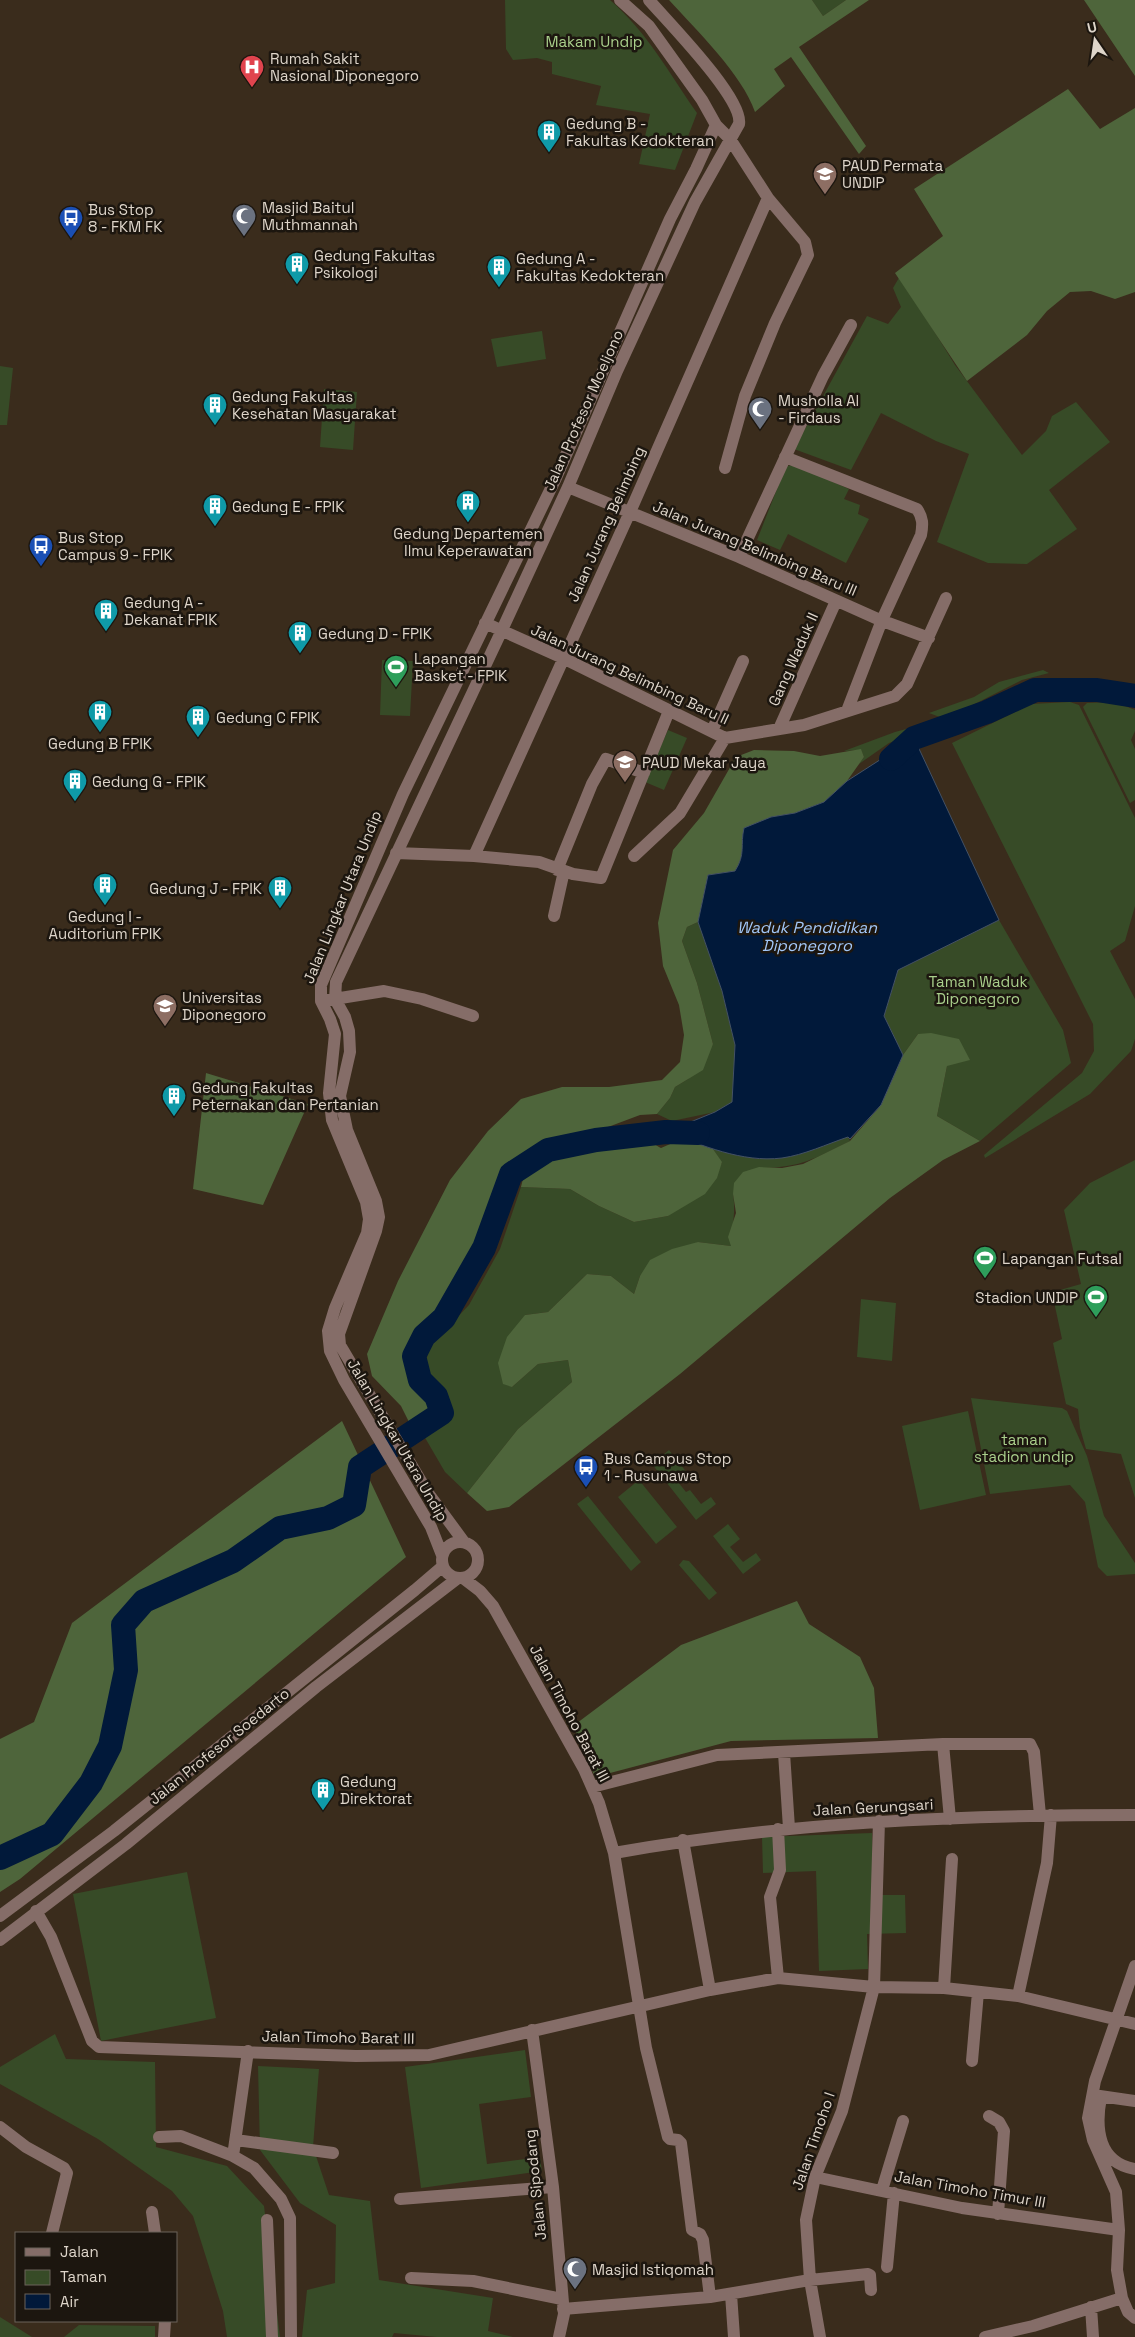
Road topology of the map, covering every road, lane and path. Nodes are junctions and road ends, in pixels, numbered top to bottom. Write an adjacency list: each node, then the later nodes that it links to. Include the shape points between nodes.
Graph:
1 (620, 0): 3 (street, via 653,31)
2 (649, 0): 4 (street, Jalan Profesor Moeljono, via 700,57 738,110 739,124)
3 (716, 125): 4 (street); 15 (street, Jalan Lingkar Utara Undip, via 670,219 554,480)
4 (730, 139): 5 (street); 9 (street, Jalan Profesor Moeljono, via 695,202 613,379)
5 (768, 198): 8 (street, via 805,242 808,255 745,396); 10 (street, Jalan Jurang Belimbing)
6 (851, 325): 7 (street)
7 (785, 457): 11 (street); 14 (street, via 917,509 923,524 921,535)
8 (725, 468)
9 (568, 487): 10 (street, Jalan Jurang Belimbing Baru III); 16 (street, Jalan Profesor Moeljono)
10 (630, 512): 11 (street, Jalan Jurang Belimbing Baru III); 18 (street, Jalan Jurang Belimbing)
11 (739, 557): 13 (street, Jalan Jurang Belimbing Baru III)
12 (946, 598): 17 (street, Jalan Jurang Belimbing Baru II)
13 (836, 601): 14 (street, Jalan Jurang Belimbing Baru III); 22 (street, Gang Waduk II)
14 (882, 620): 17 (street, Jalan Jurang Belimbing Baru III); 21 (street)
15 (485, 622): 16 (street, Jalan Jurang Belimbing Baru II); 32 (street, Jalan Lingkar Utara Undip, via 403,794 321,985)
16 (502, 630): 18 (street, Jalan Jurang Belimbing Baru II); 26 (street, Jalan Profesor Moeljono)
17 (929, 638): 21 (street, Jalan Jurang Belimbing Baru II, via 904,689 895,696)
18 (563, 658): 20 (street, Jalan Jurang Belimbing Baru II); 27 (street, Jalan Jurang Belimbing)
19 (743, 661): 23 (street)
20 (670, 711): 23 (street, Jalan Jurang Belimbing Baru II); 25 (street)
21 (847, 711): 22 (street, Jalan Jurang Belimbing Baru II, via 804,725)
22 (779, 729): 24 (street, Jalan Jurang Belimbing Baru II)
23 (712, 731): 24 (street, Jalan Jurang Belimbing Baru II)
24 (725, 738): 28 (street, via 680,813)
25 (644, 773): 29 (street, via 601,878); 29 (street, via 606,759 592,784)
26 (396, 853): 27 (street); 31 (street, Jalan Lingkar Utara Undip, via 336,982)
27 (474, 856): 29 (street, via 539,862)
28 (634, 856)
29 (560, 871): 30 (street)
30 (554, 916)
31 (335, 998): 32 (street); 33 (street, via 384,992 422,999); 34 (street, Jalan Lingkar Utara Undip, via 349,1031 350,1052)
32 (321, 1001): 34 (street, Jalan Lingkar Utara Undip, via 335,1034)
33 (473, 1016)
34 (335, 1095): 35 (street, Jalan Lingkar Utara Undip, via 376,1201 379,1217 339,1334); 36 (street, Jalan Lingkar Utara Undip, via 332,1120 370,1219 328,1331)
35 (346, 1356): 36 (street); 37 (street, Jalan Lingkar Utara Undip, via 428,1493)
36 (333, 1359): 38 (street, Jalan Lingkar Utara Undip, via 431,1527)
37 (464, 1542): 38 (street, via 450,1544); 39 (street, via 477,1553)
38 (442, 1561): 40 (street, via 452,1576); 54 (street, Jalan Profesor Soedarto, via 415,1590 114,1831)
39 (475, 1570): 40 (street); 41 (street, Jalan Timoho Barat III)
40 (461, 1578): 41 (street, Jalan Timoho Barat III); 53 (street, Jalan Profesor Soedarto, via 316,1687 126,1844)
41 (480, 1591): 44 (street, Jalan Timoho Barat III, via 493,1606)
42 (943, 1744): 43 (street); 45 (street, via 1030,1744); 47 (street)
43 (784, 1753): 44 (street, via 717,1755); 49 (street)
44 (592, 1787): 51 (street, Jalan Timoho Barat III)
45 (1046, 1815): 46 (street, Jalan Gerungsari); 47 (street, Jalan Gerungsari); 62 (street, via 1047,1863)
46 (1135, 1815)
47 (950, 1819): 48 (street, Jalan Gerungsari)
48 (879, 1821): 49 (street, Jalan Gerungsari); 58 (street, Jalan Timoho I)
49 (783, 1829): 50 (street, Jalan Gerungsari); 57 (street, via 780,1870 770,1897)
50 (683, 1840): 51 (street, Jalan Gerungsari); 60 (street)
51 (614, 1853): 63 (street, Jalan Timoho Barat III)
52 (952, 1859): 59 (street)
53 (36, 1911): 55 (street, Jalan Profesor Soedarto); 67 (street, Jalan Timoho Barat III, via 51,1937 92,2041 99,2047)
54 (0, 1916)
55 (0, 1940)
56 (1135, 1966): 64 (street)
57 (778, 1978): 58 (street, Jalan Timoho Barat III); 60 (street, Jalan Timoho Barat III)
58 (874, 1987): 59 (street, Jalan Timoho Barat III); 79 (street, Jalan Timoho I, via 842,2110)
59 (944, 1988): 61 (street, Jalan Timoho Barat III)
60 (710, 1990): 63 (street, Jalan Timoho Barat III)
61 (978, 1992): 62 (street, Jalan Timoho Barat III); 68 (street)
62 (1018, 1996): 64 (street, Jalan Timoho Barat III)
63 (640, 2006): 66 (street, Jalan Timoho Barat III); 94 (street, via 651,2075 668,2137 681,2144 692,2230 703,2240)
64 (1116, 2019): 65 (street, Jalan Timoho Barat III); 69 (street)
65 (1135, 2024)
66 (532, 2030): 67 (street, Jalan Timoho Barat III, via 429,2055); 80 (street, Jalan Sipodang)
67 (248, 2052): 75 (street)
68 (972, 2061)
69 (1096, 2096): 70 (street); 78 (street, via 1102,2141 1113,2160); 86 (street, via 1088,2118 1093,2140 1116,2192)
70 (1135, 2101)
71 (989, 2116): 84 (street, via 999,2122 1004,2131)
72 (903, 2121): 81 (street)
73 (0, 2127): 87 (street, via 67,2173)
74 (159, 2137): 77 (street, via 182,2136)
75 (236, 2140): 76 (street); 77 (street)
76 (333, 2153)
77 (233, 2156): 103 (street, via 254,2168 282,2199 290,2218)
78 (1135, 2169)
79 (815, 2177): 81 (street, Jalan Timoho Timur III); 91 (street, Jalan Timoho I, via 806,2220)
80 (553, 2187): 82 (street); 96 (street, Jalan Sipodang)
81 (888, 2192): 84 (street, Jalan Timoho Timur III); 89 (street)
82 (400, 2199)
83 (152, 2212): 88 (street)
84 (998, 2214): 86 (street, Jalan Timoho Timur III)
85 (267, 2220): 102 (street)
86 (1119, 2230): 95 (street, via 1117,2270)
87 (52, 2232)
88 (155, 2232)
89 (887, 2267)
90 (411, 2278): 96 (street, via 472,2281)
91 (810, 2280): 92 (street, via 868,2274); 93 (street); 106 (street, Jalan Timoho I)
92 (871, 2290)
93 (731, 2294): 94 (street); 105 (street)
94 (710, 2297): 96 (street)
95 (1122, 2298): 97 (street); 98 (street, via 1128,2312)
96 (562, 2304): 104 (street, Jalan Sipodang)
97 (1092, 2307): 100 (street); 108 (street)
98 (1135, 2318)
99 (165, 2322): 101 (street)
100 (1034, 2332): 107 (street)
101 (164, 2337)
102 (272, 2337)
103 (291, 2337)
104 (559, 2337)
105 (734, 2337)
106 (820, 2337)
107 (985, 2337)
108 (1093, 2337)

